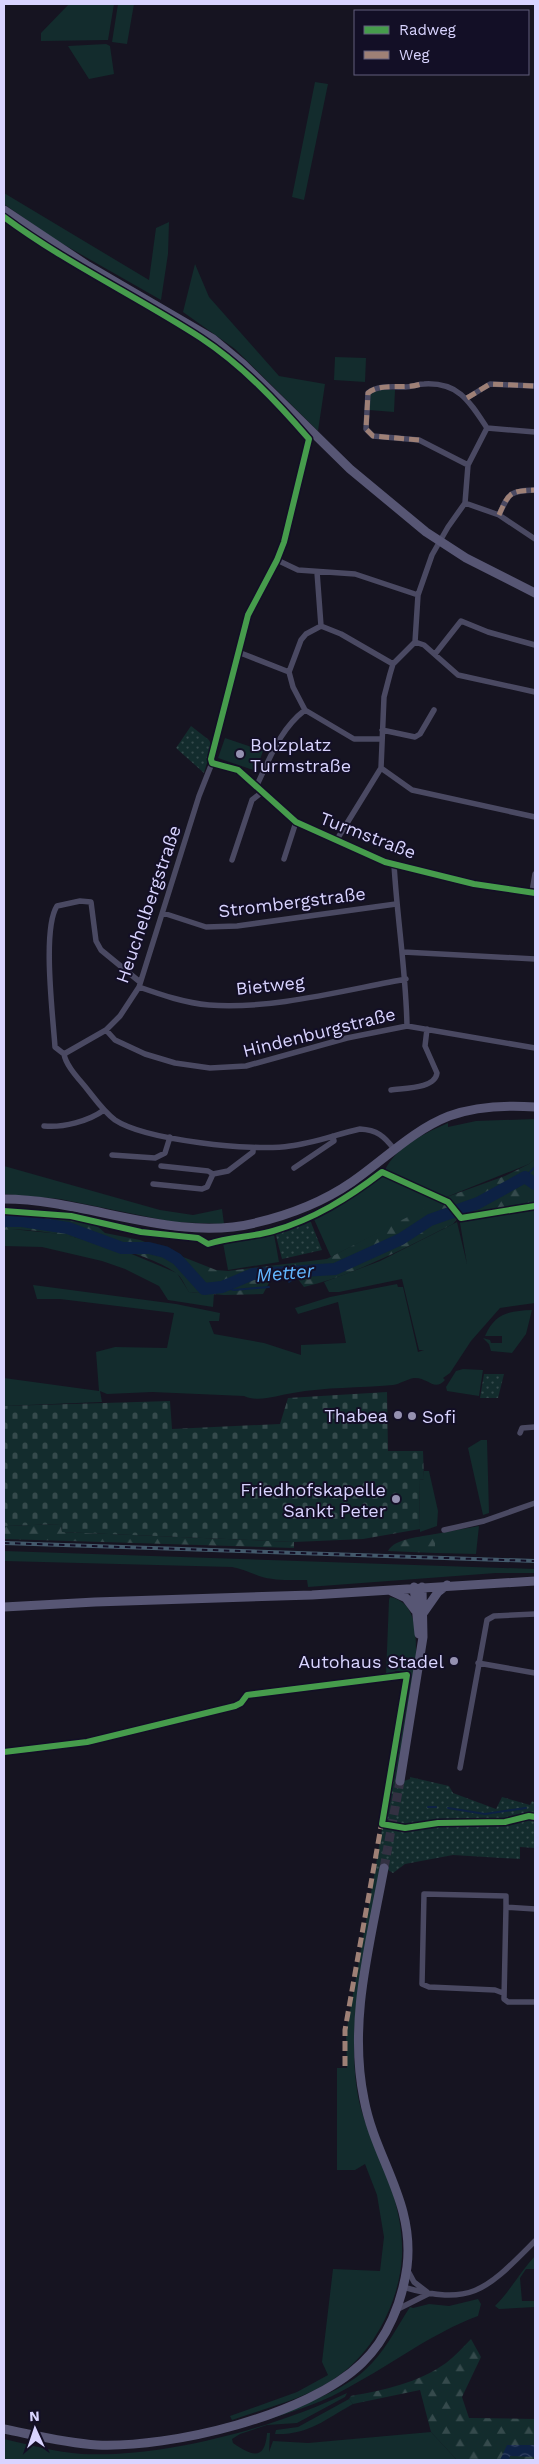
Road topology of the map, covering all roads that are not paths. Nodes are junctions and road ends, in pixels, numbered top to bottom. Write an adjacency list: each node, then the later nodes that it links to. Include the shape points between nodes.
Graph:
1 (4, 210): 11 (main road, via 88,266 213,339 254,374 350,468)
2 (535, 386): 3 (street, via 490,384)
3 (467, 398): 4 (street); 6 (street, via 439,384 374,387 368,393 366,429 373,436 419,440)
4 (487, 428): 5 (street); 6 (street)
5 (535, 432)
6 (468, 465): 8 (street)
7 (535, 490): 9 (street, via 515,491 507,496)
8 (465, 503): 9 (street); 11 (street)
9 (499, 515): 10 (street)
10 (535, 539)
11 (439, 542): 14 (main road); 15 (street)
12 (277, 560): 13 (street, via 298,570)
13 (317, 572): 15 (street, via 356,574); 16 (street)
14 (535, 593)
15 (418, 595): 17 (street)
16 (321, 626): 21 (street); 22 (street, via 301,640)
17 (415, 642): 20 (street); 21 (street)
18 (535, 646): 20 (street, via 461,621)
19 (238, 652): 22 (street)
20 (435, 654): 23 (street, via 458,675)
21 (394, 664): 26 (street, via 384,697)
22 (289, 672): 24 (street)
23 (535, 692)
24 (305, 710): 27 (street, via 354,739); 30 (street, via 284,731)
25 (434, 710): 26 (street, via 415,737)
26 (382, 730): 27 (street)
27 (381, 739): 29 (street)
28 (212, 763): 30 (street, Turmstraße, via 238,770); 41 (street, Heuchelbergstraße)
29 (381, 768): 32 (street, via 412,790); 34 (street)
30 (257, 785): 31 (street, Turmstraße)
31 (262, 792): 33 (street, Turmstraße); 36 (street, via 252,800)
32 (535, 817)
33 (296, 822): 34 (street, Turmstraße); 35 (street, Turmstraße)
34 (336, 841): 37 (street, Turmstraße)
35 (284, 859)
36 (232, 860)
37 (394, 864): 39 (street, Turmstraße, via 474,884); 40 (street)
38 (535, 874): 39 (street)
39 (533, 893)
40 (396, 904): 41 (street, Strombergstraße, via 237,926 206,926); 42 (street)
41 (163, 913): 45 (street, Heuchelbergstraße)
42 (403, 952): 43 (street); 44 (street)
43 (535, 959)
44 (406, 979): 45 (street, Bietweg, via 244,1005 209,1005 189,1001); 46 (street)
45 (140, 984): 47 (street, Heuchelbergstraße, via 120,1016); 50 (street, Bietweg, via 101,950 96,941 91,902 57,906 52,914 50,960 55,1047)
46 (407, 1026): 47 (street, Hindenburgstraße, via 347,1038 246,1066 210,1068 145,1054 115,1040); 48 (street, Hindenburgstraße)
47 (106, 1030): 50 (street, Heuchelbergstraße)
48 (427, 1030): 49 (street, Hindenburgstraße); 51 (street, via 425,1046 437,1073 434,1081)
49 (535, 1048)
50 (64, 1054): 53 (street)
51 (391, 1090)
52 (535, 1107): 58 (main road, via 496,1106 450,1116)
53 (104, 1110): 54 (street, via 69,1124); 56 (street, via 115,1120)
54 (44, 1126)
55 (333, 1136): 57 (street, via 290,1146); 58 (street, via 372,1129 387,1139); 61 (street, via 334,1141)
56 (170, 1137): 57 (street); 59 (street, via 165,1153 155,1158)
57 (254, 1148): 62 (street, via 228,1171)
58 (394, 1149): 64 (main road, via 351,1183 318,1202 253,1224 188,1227 59,1203)
59 (112, 1155)
60 (161, 1166): 62 (street, via 208,1170)
61 (294, 1168)
62 (213, 1174): 63 (street, via 207,1187 202,1189)
63 (153, 1184)
64 (4, 1199)
65 (535, 1427): 66 (street, via 522,1428)
66 (520, 1433)
67 (535, 1503): 68 (street, via 484,1521)
68 (444, 1530)
69 (535, 1580): 70 (main road)
70 (447, 1585): 71 (main road); 74 (main road)
71 (418, 1587): 72 (main road); 74 (main road)
72 (388, 1590): 73 (main road); 74 (main road, via 406,1598)
73 (4, 1607)
74 (420, 1612): 79 (main road, via 421,1649)
75 (535, 1614): 76 (street, via 494,1616 486,1620)
76 (478, 1663): 77 (street); 78 (street)
77 (535, 1673)
78 (460, 1768)
79 (400, 1781)
80 (384, 1868): 86 (main road, via 359,2013 359,2072 370,2120 403,2209 407,2231)
81 (506, 1907): 82 (street); 83 (street); 83 (street, via 506,1896 424,1894 422,1984)
82 (535, 1909)
83 (503, 1993): 84 (street, via 508,2002)
84 (535, 2002)
85 (535, 2242): 88 (street, via 499,2275 477,2289 452,2296)
86 (406, 2268): 87 (main road); 88 (street, via 414,2282)
87 (403, 2286): 88 (street); 89 (main road)
88 (428, 2294): 89 (street)
89 (396, 2310): 90 (main road, via 372,2352 351,2373 312,2396 238,2423 160,2441 122,2444 76,2443)
90 (4, 2428)

